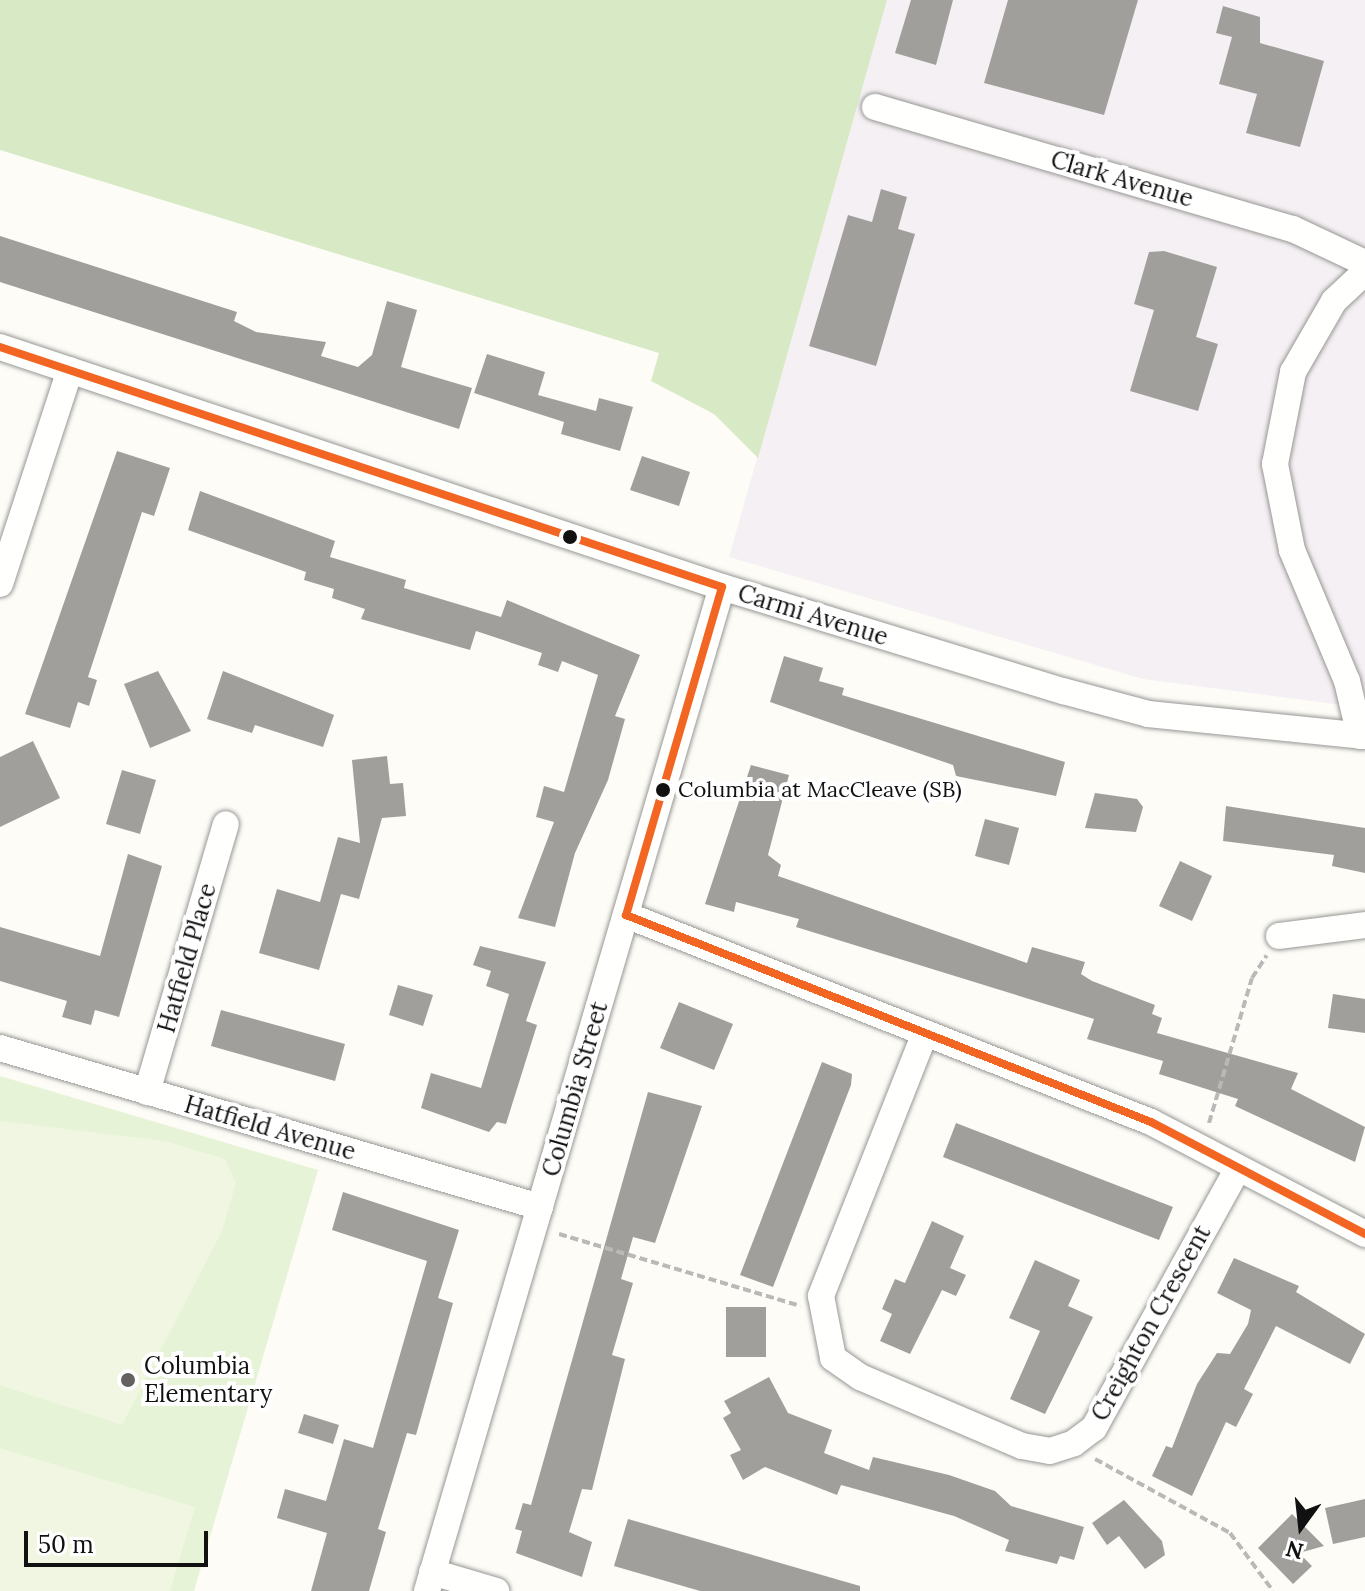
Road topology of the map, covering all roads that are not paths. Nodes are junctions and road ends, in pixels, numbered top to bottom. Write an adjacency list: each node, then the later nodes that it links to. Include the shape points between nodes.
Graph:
1 (875, 107): 2 (street, Clark Avenue, via 1293,229)
2 (1365, 263)
3 (1365, 272): 8 (street, via 1334,301 1293,372 1275,464 1292,550 1347,681)
4 (0, 347): 5 (street, Carmi Avenue)
5 (70, 370): 6 (street); 7 (street, Carmi Avenue)
6 (0, 584)
7 (722, 587): 8 (street, Carmi Avenue, via 1148,714); 10 (street, Columbia Street)
8 (1363, 736)
9 (226, 824): 15 (street, Hatfield Place)
10 (626, 915): 13 (street); 17 (street, Columbia Street)
11 (1365, 925): 12 (street)
12 (1279, 936)
13 (925, 1033): 16 (street); 16 (street, Creighton Crescent, via 821,1296 833,1358 860,1377 1022,1446 1068,1445 1094,1428)
14 (0, 1048): 15 (street, Hatfield Avenue)
15 (147, 1092): 17 (street, Hatfield Avenue)
16 (1238, 1168): 18 (street)
17 (536, 1219): 19 (street, Columbia Street)
18 (1365, 1234)
19 (430, 1582): 20 (street)
20 (496, 1591)

